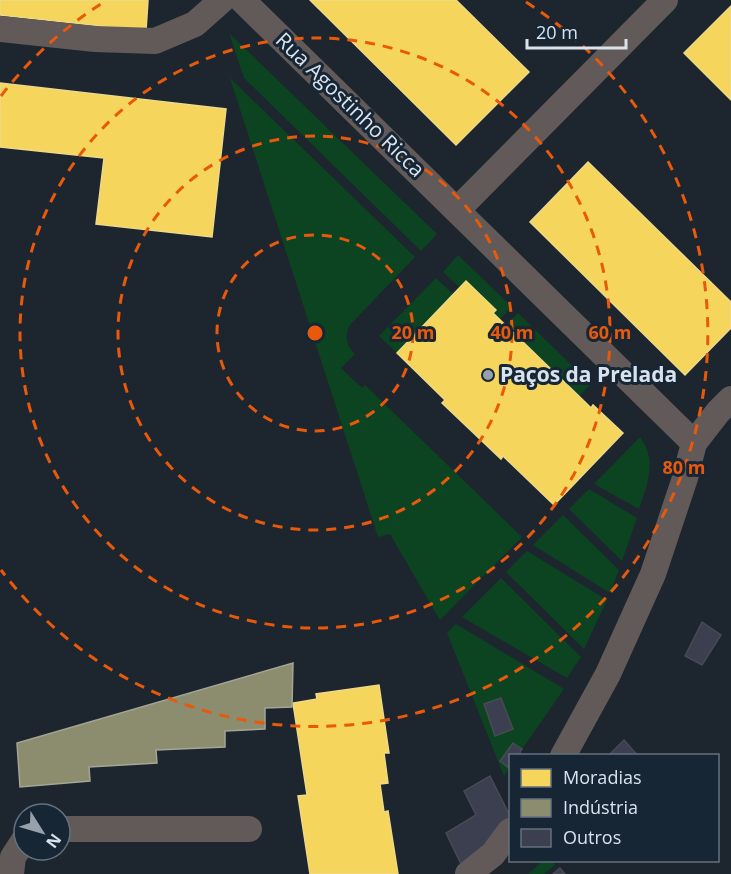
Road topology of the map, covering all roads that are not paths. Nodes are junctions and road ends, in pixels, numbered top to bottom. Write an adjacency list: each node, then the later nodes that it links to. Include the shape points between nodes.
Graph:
1 (222, 0): 4 (street, via 195,24 155,41)
2 (242, 0): 5 (street, Rua Agostinho Ricca)
3 (665, 0): 5 (street)
4 (0, 30)
5 (458, 209): 7 (street, Rua Agostinho Ricca)
6 (731, 399): 7 (street)
7 (694, 443): 8 (street, via 653,574 608,674)
8 (564, 754)
9 (72, 829): 10 (street)
10 (249, 830)
11 (509, 832): 12 (street, via 493,854)
12 (468, 874)

